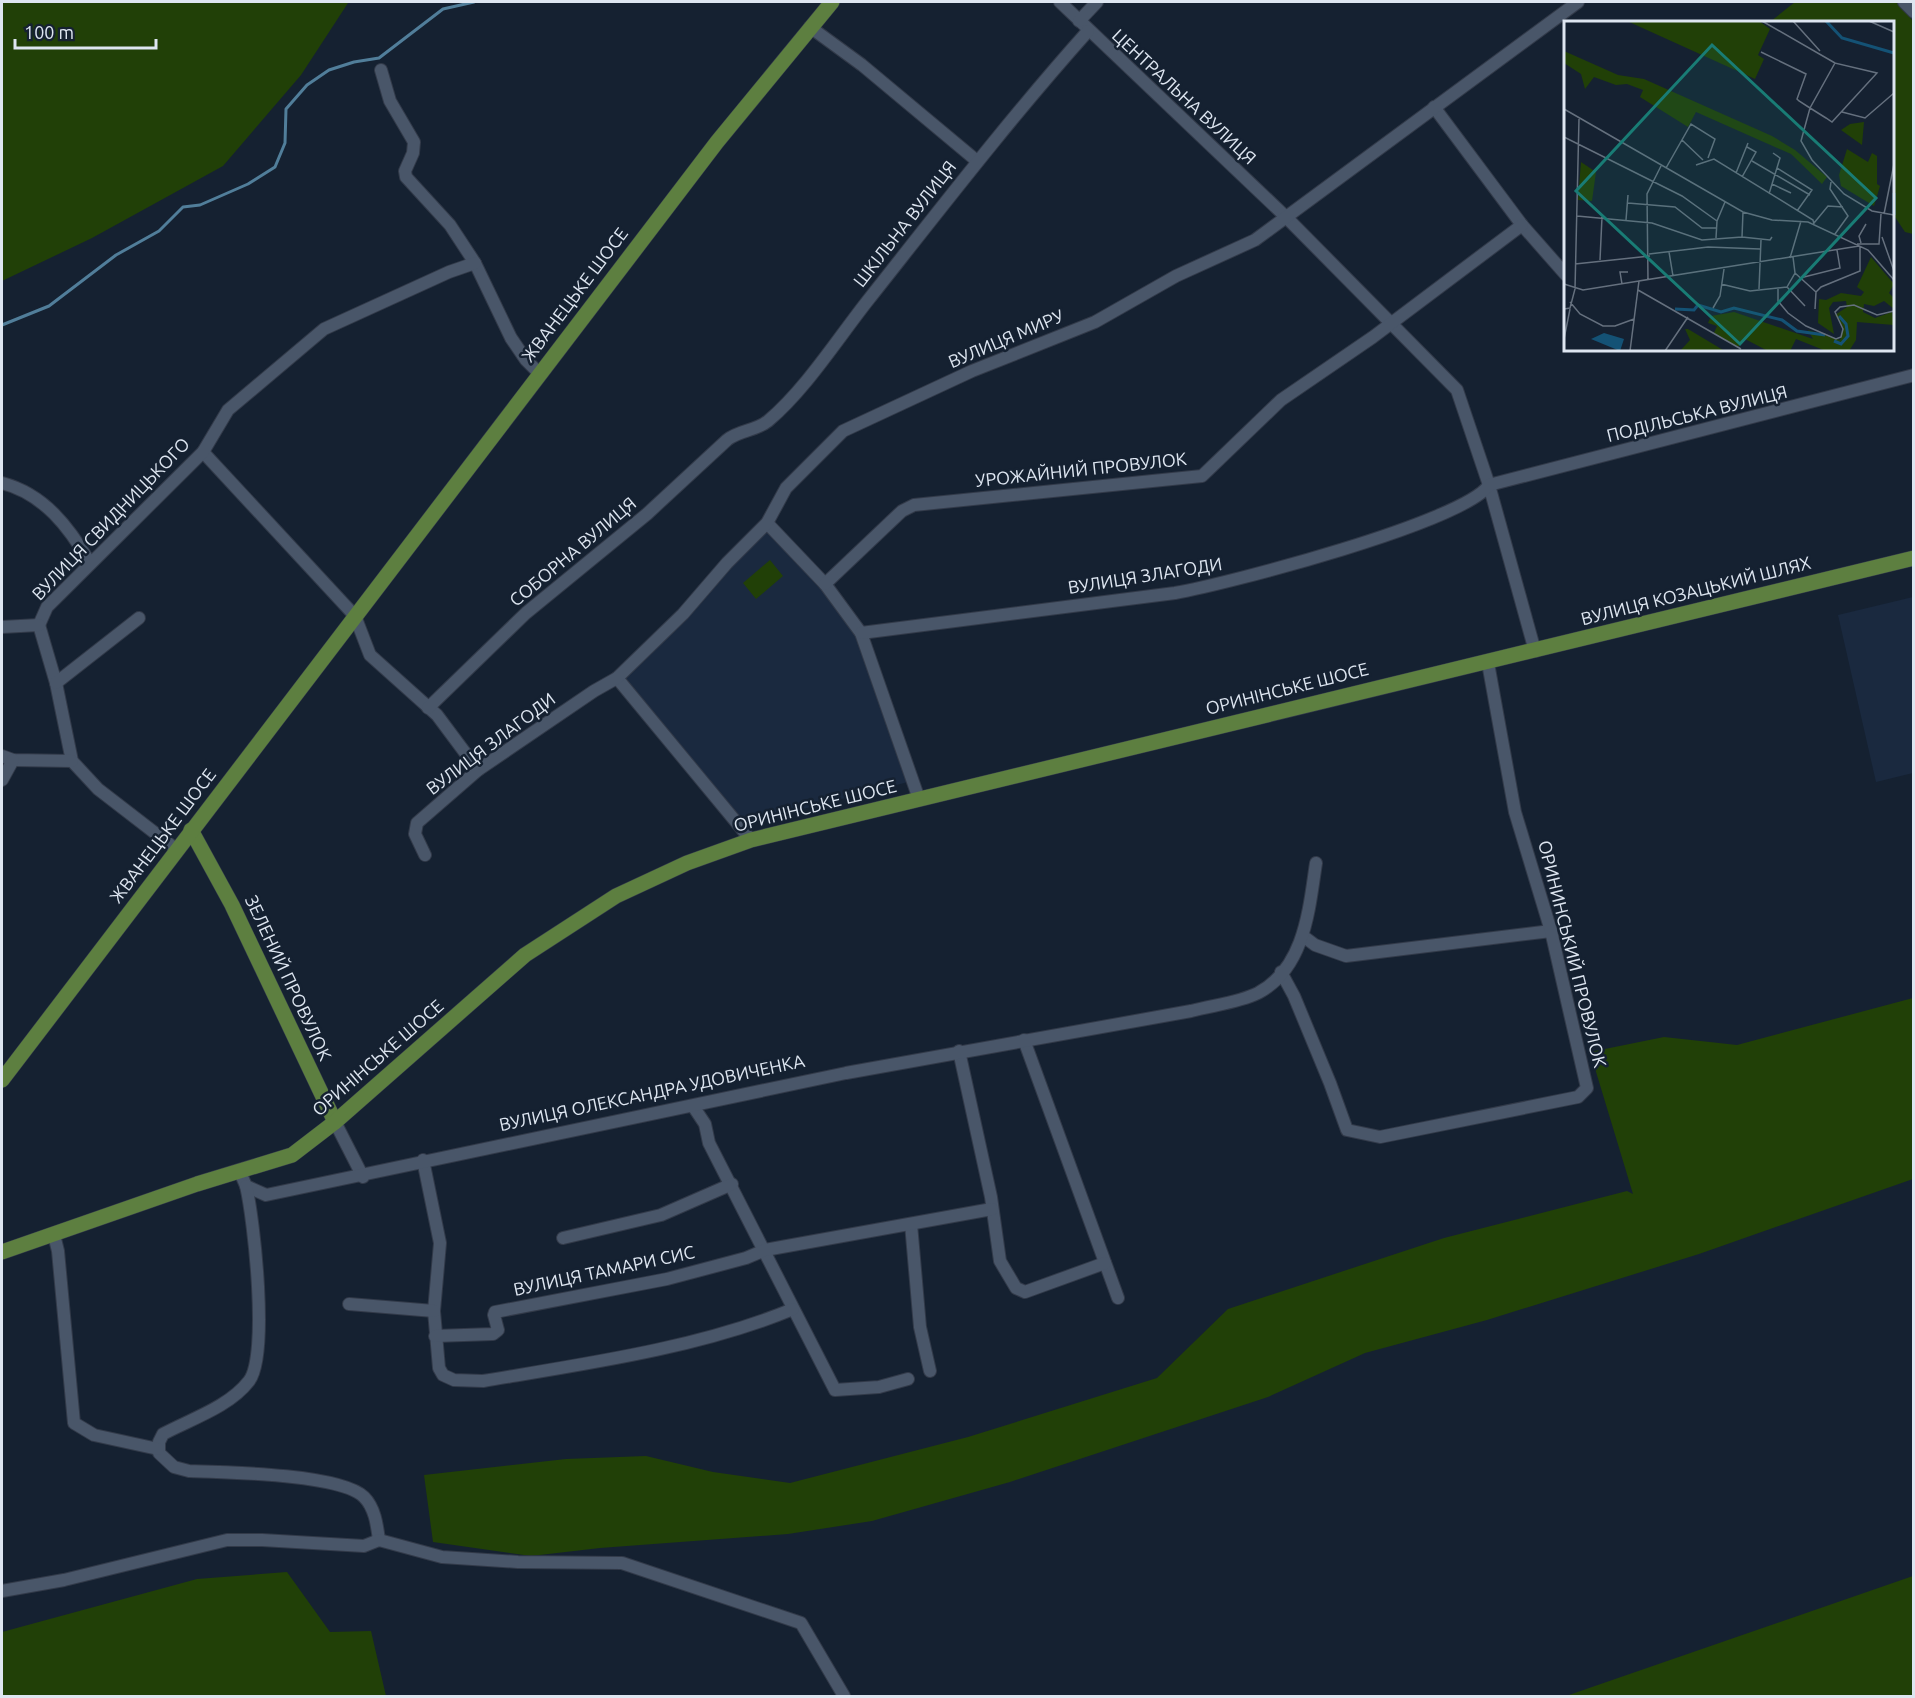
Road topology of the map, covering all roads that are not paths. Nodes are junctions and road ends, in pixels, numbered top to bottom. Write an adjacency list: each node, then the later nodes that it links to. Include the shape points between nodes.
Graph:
1 (832, 2): 8 (main road, ЖВАНЕЦЬКЕ ШОСЕ)
2 (1060, 2): 7 (street, ЦЕНТРАЛЬНА ВУЛИЦЯ)
3 (1097, 2): 7 (street)
4 (1578, 2): 11 (street, ВУЛИЦЯ МИРУ)
5 (1904, 2): 6 (street)
6 (1914, 12)
7 (1078, 21): 9 (street, ЦЕНТРАЛЬНА ВУЛИЦЯ)
8 (810, 27): 12 (street); 18 (main road, ЖВАНЕЦЬКЕ ШОСЕ)
9 (1088, 31): 12 (street, ШКІЛЬНА ВУЛИЦЯ); 13 (street, ЦЕНТРАЛЬНА ВУЛИЦЯ)
10 (381, 70): 15 (street, via 390,100 414,142 406,177 450,225)
11 (1434, 106): 13 (street, ВУЛИЦЯ МИРУ); 14 (street)
12 (977, 161): 20 (street, ШКІЛЬНА ВУЛИЦЯ, via 799,387 767,422)
13 (1286, 217): 17 (street, ЦЕНТРАЛЬНА ВУЛИЦЯ); 24 (street, ВУЛИЦЯ МИРУ, via 1255,240 1176,276 1095,322 854,424 829,443 786,488)
14 (1522, 225): 16 (street); 17 (street, УРОЖАЙНИЙ ПРОВУЛОК)
15 (475, 263): 18 (street, via 506,330); 21 (street, ВУЛИЦЯ СВИДНИЦЬКОГО, via 324,329 228,410)
16 (1564, 273)
17 (1388, 323): 23 (street, ЦЕНТРАЛЬНА ВУЛИЦЯ, via 1457,390); 27 (street, УРОЖАЙНИЙ ПРОВУЛОК, via 1281,400 1202,476 914,505 902,511)
18 (540, 374): 28 (main road, ЖВАНЕЦЬКЕ ШОСЕ)
19 (1914, 375): 23 (street, ПОДІЛЬСЬКА ВУЛИЦЯ)
20 (745, 430): 37 (street, СОБОРНА ВУЛИЦЯ, via 727,440 647,514 526,613)
21 (203, 452): 26 (street, ВУЛИЦЯ СВИДНИЦЬКОГО); 28 (street)
22 (2, 483): 26 (street, via 32,496 54,512)
23 (1489, 485): 32 (street, ВУЛИЦЯ ЗЛАГОДИ, via 1478,497 1375,539 1196,590); 33 (street, ЦЕНТРАЛЬНА ВУЛИЦЯ)
24 (767, 523): 27 (street); 35 (street, ВУЛИЦЯ ЗЛАГОДИ)
25 (1914, 558): 33 (main road, ВУЛИЦЯ КОЗАЦЬКИЙ ШЛЯХ)
26 (90, 563): 30 (street, ВУЛИЦЯ СВИДНИЦЬКОГО, via 47,607)
27 (825, 584): 32 (street)
28 (355, 616): 37 (street, via 370,655); 43 (main road, ЖВАНЕЦЬКЕ ШОСЕ)
29 (139, 618): 36 (street)
30 (39, 625): 31 (street); 36 (street)
31 (2, 627)
32 (861, 633): 42 (street)
33 (1535, 651): 34 (main road, ВУЛИЦЯ КОЗАЦЬКИЙ ШЛЯХ)
34 (1488, 663): 42 (main road, ОРИНІНСЬКЕ ШОСЕ); 48 (street, ОРИНИНСЬКИЙ ПРОВУЛОК, via 1515,812)
35 (617, 678): 40 (street, ВУЛИЦЯ ЗЛАГОДИ); 44 (street)
36 (56, 683): 39 (street)
37 (428, 708): 40 (street)
38 (7, 758): 39 (street); 41 (street)
39 (72, 761): 45 (street, via 98,789)
40 (478, 770): 46 (street, ВУЛИЦЯ ЗЛАГОДИ, via 416,825 415,834)
41 (2, 780)
42 (919, 799): 44 (main road, ОРИНІНСЬКЕ ШОСЕ)
43 (191, 830): 45 (main road, ЖВАНЕЦЬКЕ ШОСЕ); 55 (main road, ЗЕЛЕНИЙ ПРОВУЛОК, via 232,905)
44 (751, 840): 55 (main road, ОРИНІНСЬКЕ ШОСЕ, via 687,863 616,896 525,955)
45 (177, 850): 53 (main road, ЖВАНЕЦЬКЕ ШОСЕ)
46 (425, 855)
47 (1316, 863): 49 (street, ВУЛИЦЯ ОЛЕКСАНДРА УДОВИЧЕНКА)
48 (1551, 931): 49 (street, via 1346,956 1315,945); 50 (street, ОРИНИНСЬКИЙ ПРОВУЛОК, via 1587,1088 1578,1097 1380,1137 1347,1130)
49 (1303, 936): 50 (street, ВУЛИЦЯ ОЛЕКСАНДРА УДОВИЧЕНКА)
50 (1281, 972): 51 (street, ВУЛИЦЯ ОЛЕКСАНДРА УДОВИЧЕНКА, via 1258,993 1242,999)
51 (1024, 1040): 52 (street, ВУЛИЦЯ ОЛЕКСАНДРА УДОВИЧЕНКА); 66 (street)
52 (959, 1051): 54 (street, ВУЛИЦЯ ОЛЕКСАНДРА УДОВИЧЕНКА); 60 (street)
53 (2, 1080)
54 (693, 1106): 56 (street, ВУЛИЦЯ ОЛЕКСАНДРА УДОВИЧЕНКА); 59 (street)
55 (335, 1122): 57 (street, ЗЕЛЕНИЙ ПРОВУЛОК); 58 (main road, ОРИНІНСЬКЕ ШОСЕ, via 292,1155)
56 (423, 1160): 57 (street, ВУЛИЦЯ ОЛЕКСАНДРА УДОВИЧЕНКА); 70 (street, via 440,1243)
57 (363, 1177): 58 (street, ВУЛИЦЯ ОЛЕКСАНДРА УДОВИЧЕНКА, via 266,1195)
58 (243, 1179): 62 (main road, via 197,1184); 74 (street, via 258,1279 255,1371 243,1388 223,1403 163,1434)
59 (732, 1184): 63 (street, via 660,1215); 64 (street)
60 (992, 1209): 61 (street); 66 (street, via 1000,1261 1018,1291)
61 (911, 1224): 64 (street); 72 (street, via 920,1327)
62 (54, 1235): 65 (main road); 74 (street, via 74,1423 94,1435)
63 (563, 1238)
64 (765, 1250): 69 (street); 71 (street, ВУЛИЦЯ ТАМАРИ СИС, via 667,1279 495,1312 498,1330 493,1334)
65 (2, 1252)
66 (1105, 1263): 67 (street)
67 (1118, 1299)
68 (349, 1304): 70 (street)
69 (793, 1309): 71 (street, via 698,1340 465,1382 441,1373); 73 (street, via 835,1390 879,1387)
70 (434, 1311): 71 (street)
71 (435, 1336)
72 (930, 1371)
73 (908, 1379)
74 (158, 1449): 75 (street, via 167,1462 189,1471 345,1486 359,1493 370,1506)
75 (379, 1540): 76 (street, via 363,1546 227,1540); 77 (street, via 442,1557 622,1563 730,1598 801,1623)
76 (2, 1591)
77 (844, 1696)

